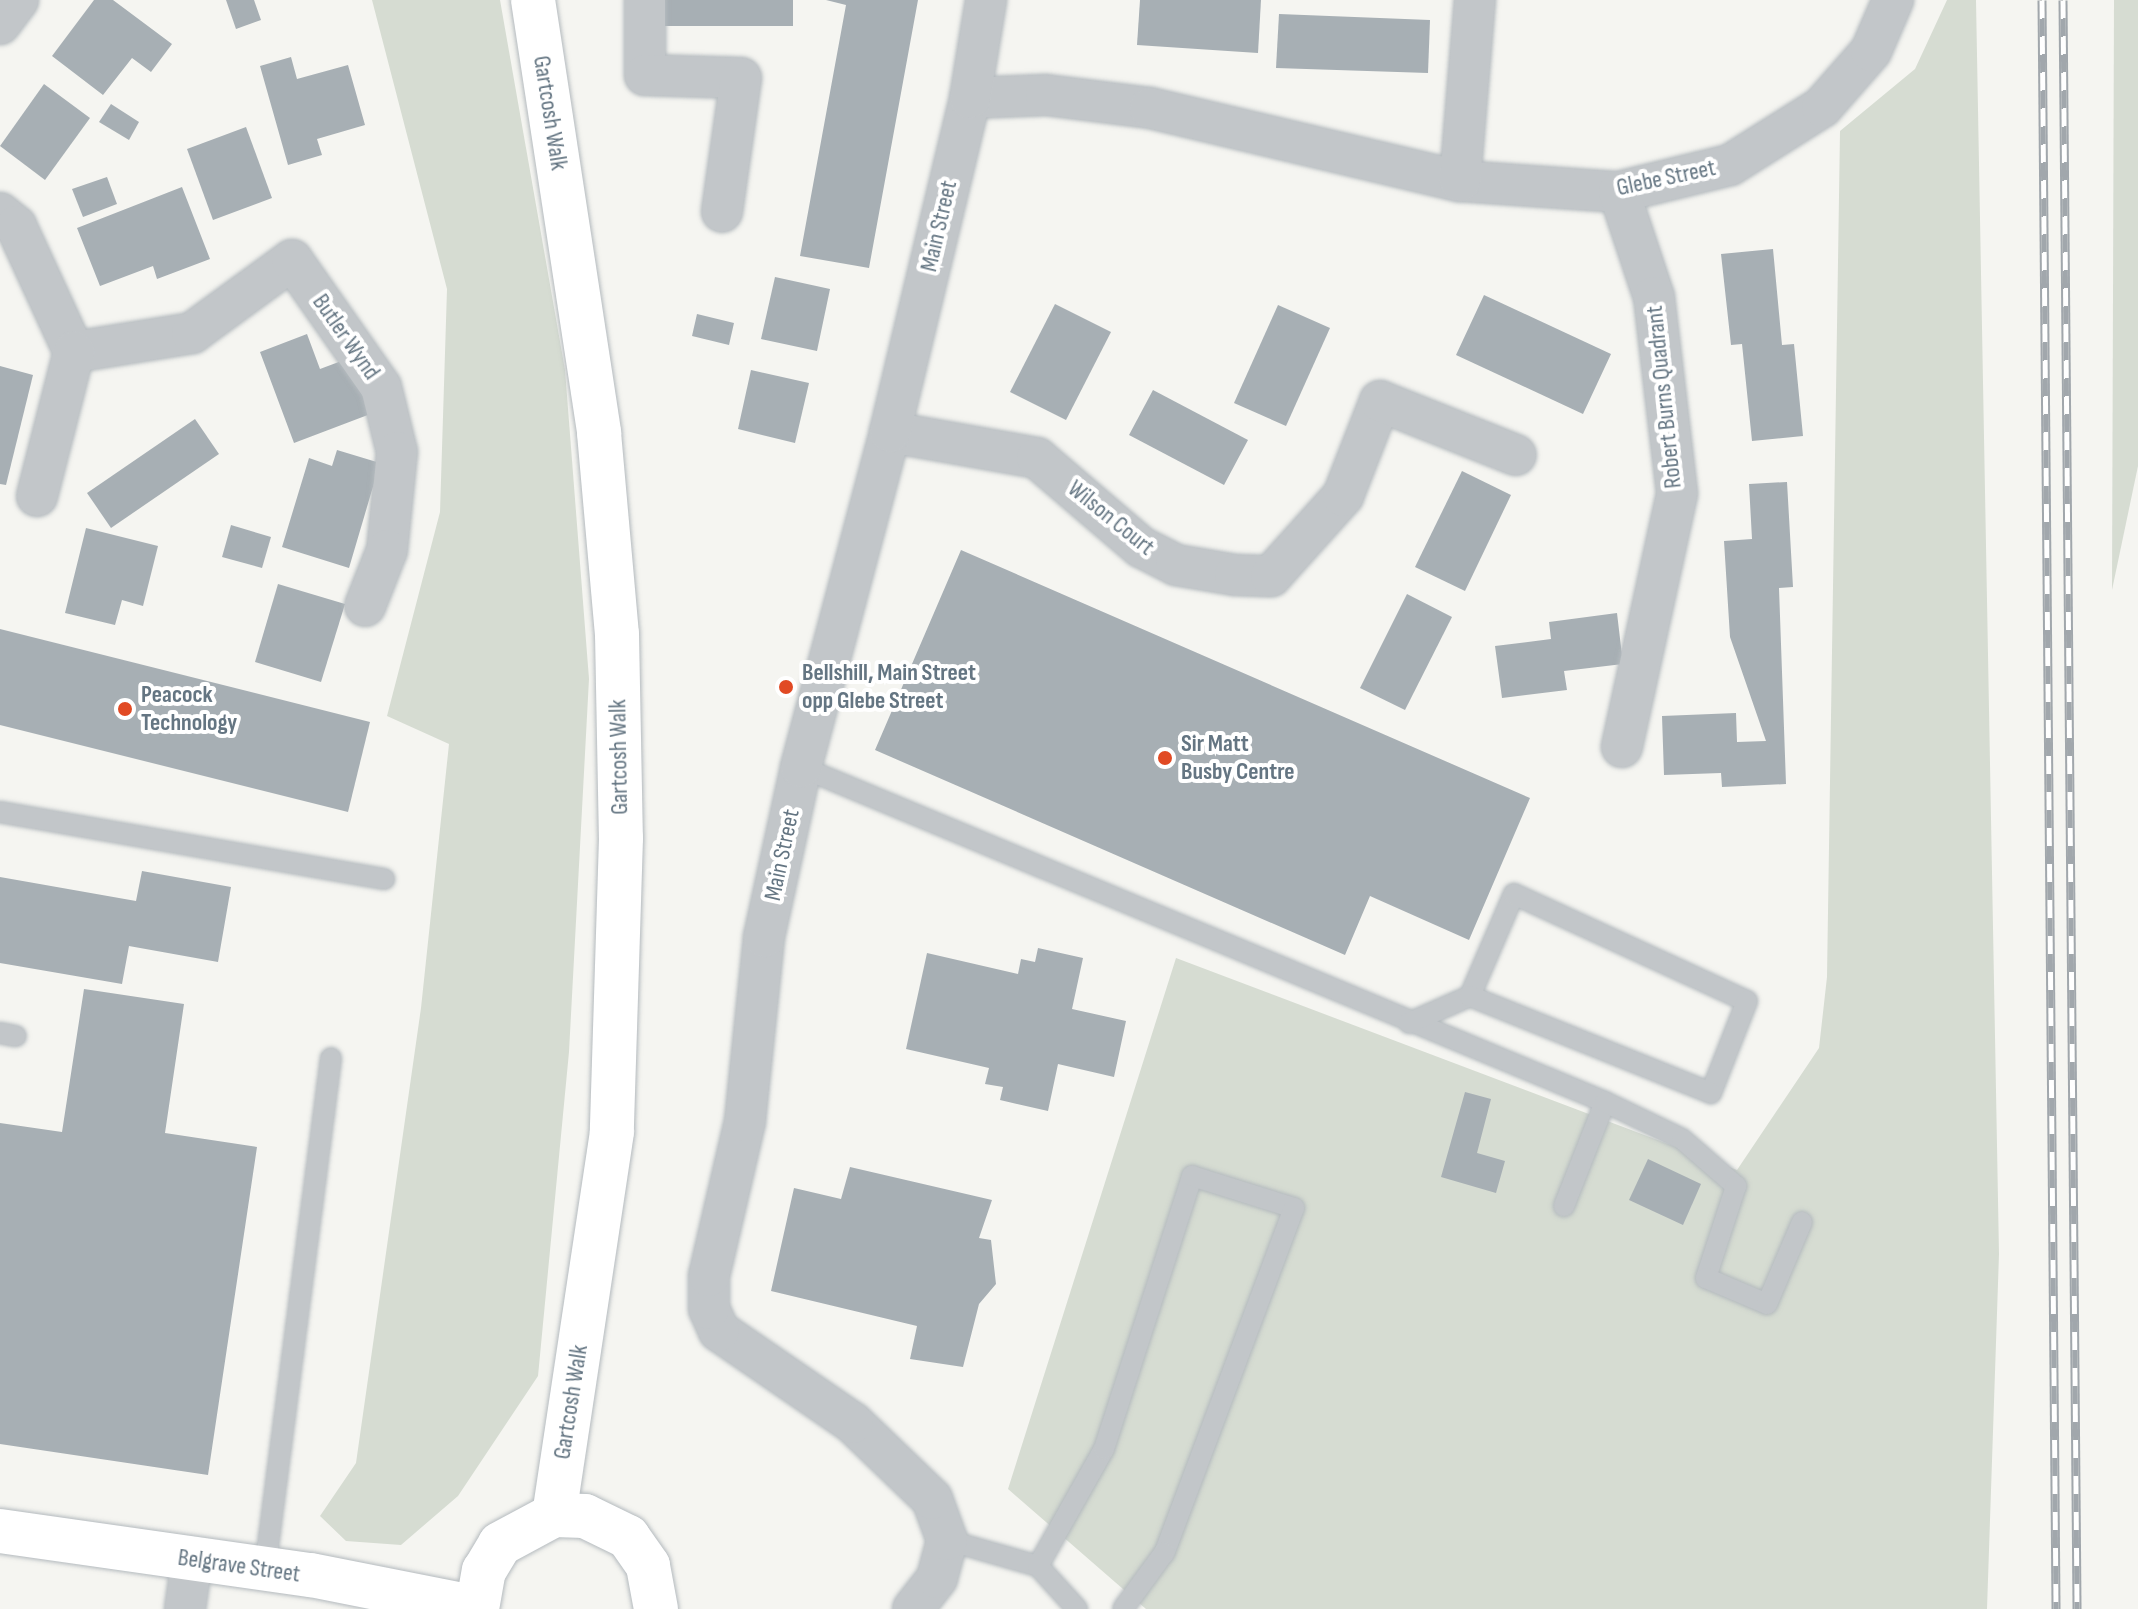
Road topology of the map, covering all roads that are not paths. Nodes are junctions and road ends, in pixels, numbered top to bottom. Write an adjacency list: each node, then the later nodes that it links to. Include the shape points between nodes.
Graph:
1 (18, 0): 7 (street)
2 (533, 0): 28 (main road, Gartcosh Walk, via 599,433 617,634 621,838 612,1132)
3 (645, 0): 11 (street, via 645,75 741,78)
4 (986, 0): 8 (street, Main Street)
5 (1475, 0): 9 (street)
6 (1893, 0): 10 (street, Glebe Street, via 1871,51 1822,107 1730,165)
7 (0, 24)
8 (970, 98): 9 (street, Glebe Street, via 1046,95 1150,108); 14 (street, Main Street)
9 (1460, 181): 10 (street, Glebe Street)
10 (1619, 192): 18 (street, Robert Burns Quadrant, via 1654,297 1677,494)
11 (722, 212)
12 (0, 213): 13 (street, via 16,226)
13 (74, 352): 16 (street); 17 (street, Butler Wynd, via 192,333 292,260 381,387 397,452 387,550)
14 (890, 432): 15 (street, Wilson Court, via 1037,458 1141,547 1176,565 1235,575 1271,576 1343,496 1380,401); 19 (street, Main Street)
15 (1516, 455)
16 (37, 496)
17 (365, 606)
18 (1622, 747)
19 (801, 767): 23 (lane); 30 (street, Main Street, via 764,937 745,1121 709,1276 709,1309 719,1331 853,1423 932,1499)
20 (0, 812): 21 (lane)
21 (384, 879)
22 (1470, 996): 22 (lane, via 1711,1093 1747,1001 1514,894); 23 (lane)
23 (1409, 1023): 25 (lane)
24 (331, 1058): 33 (lane)
25 (1605, 1102): 26 (lane); 27 (lane, via 1682,1139 1736,1186 1706,1278 1767,1304)
26 (1564, 1206)
27 (1802, 1222)
28 (554, 1515): 35 (main road, via 525,1524 500,1544 484,1571); 36 (main road, via 585,1516 628,1537 648,1566)
29 (0, 1531): 31 (main road, Belgrave Street)
30 (947, 1540): 32 (lane); 37 (street, via 937,1578)
31 (192, 1560): 33 (main road, Belgrave Street); 34 (street)
32 (1038, 1566): 38 (lane); 39 (lane, via 1104,1449 1192,1176 1294,1208 1164,1553)
33 (265, 1569): 35 (main road, Belgrave Street)
34 (185, 1609)
35 (477, 1609)
36 (656, 1609)
37 (913, 1609)
38 (1077, 1609)
39 (1123, 1609)

